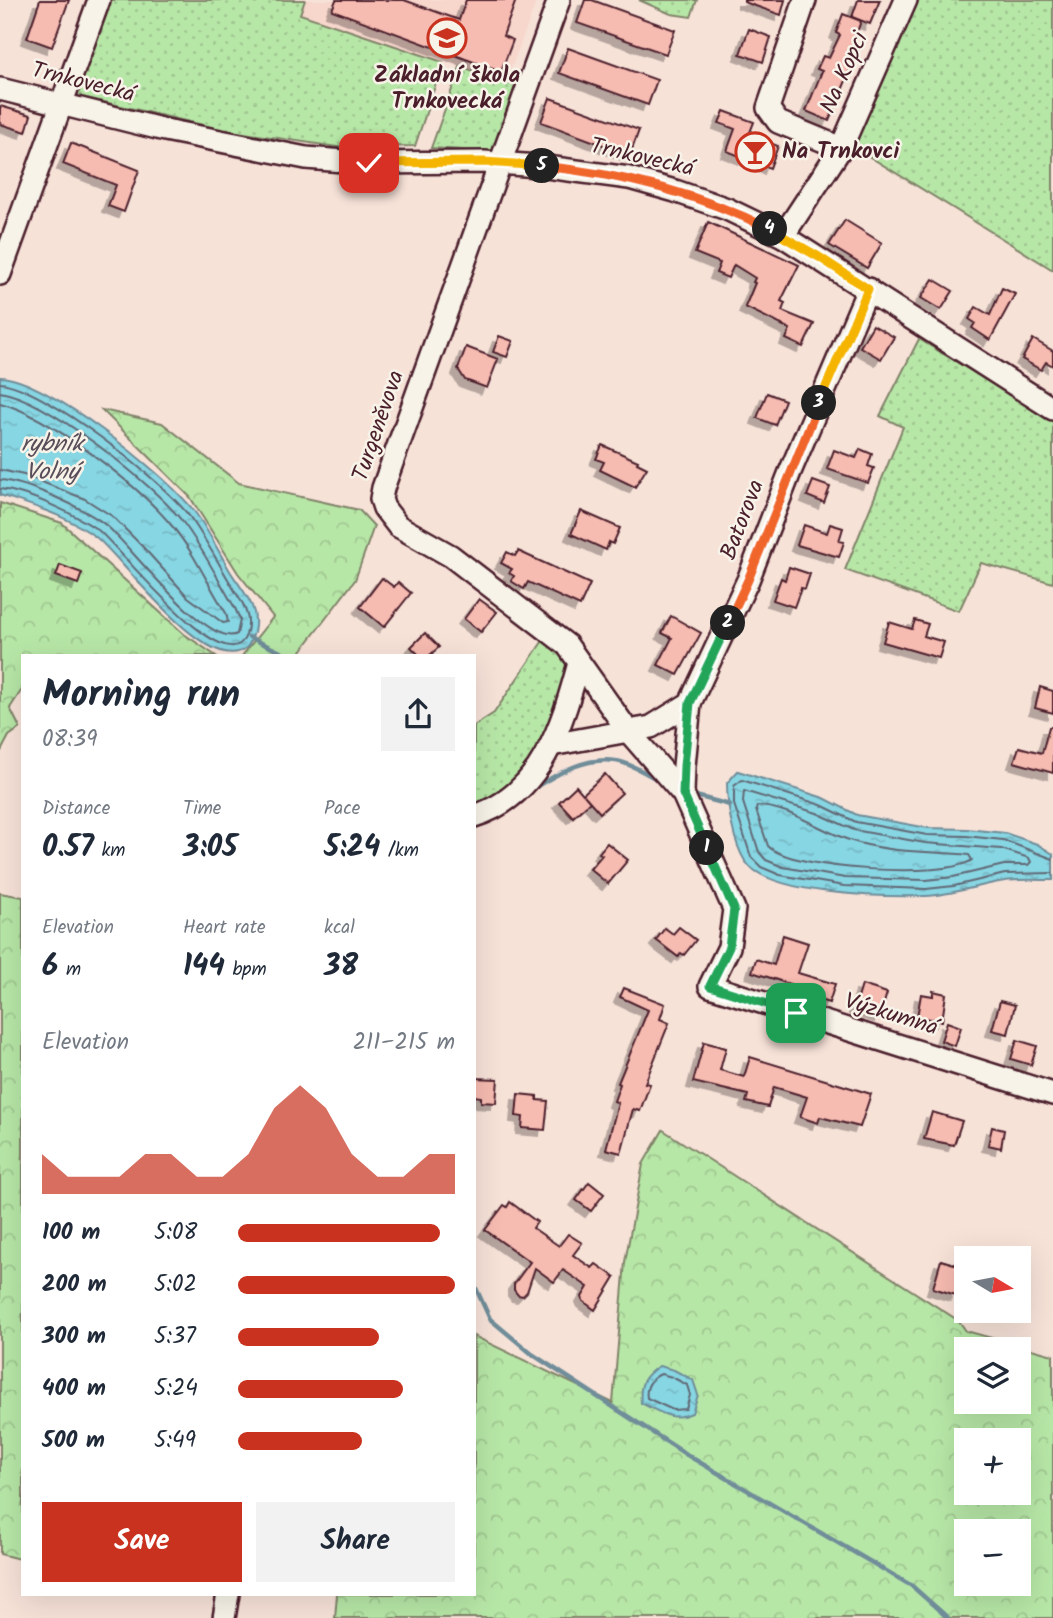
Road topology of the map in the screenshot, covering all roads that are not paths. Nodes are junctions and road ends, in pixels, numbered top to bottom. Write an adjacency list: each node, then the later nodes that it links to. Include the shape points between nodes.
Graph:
1 (99, 0): 6 (street)
2 (559, 0): 8 (street)
3 (805, 0): 7 (street, via 768,108 778,122)
4 (906, 0): 7 (street, Na Kopci)
5 (0, 89): 6 (street, Trnkovecká)
6 (61, 104): 8 (street, Trnkovecká, via 165,131 306,158); 10 (street)
7 (841, 148): 9 (street, Na Kopci)
8 (500, 163): 9 (street, Trnkovecká, via 629,178 727,209); 13 (street, Turgeněvova, via 383,488 382,504 398,526 451,556 567,645)
9 (783, 236): 11 (street, Trnkovecká)
10 (0, 274)
11 (868, 289): 12 (street, Trnkovecká); 14 (street, Batorova, via 748,580)
12 (1053, 409)
13 (579, 663): 15 (street, Výzkumná); 16 (street)
14 (690, 703): 15 (street, via 651,727); 17 (street)
15 (628, 731): 16 (street); 17 (street, Výzkumná)
16 (551, 745): 18 (street, via 522,790)
17 (683, 794): 19 (street, Výzkumná, via 734,909 729,947 710,986)
18 (476, 815)
19 (1053, 1094)
20 (228, 1596): 21 (street)
21 (223, 1618)

